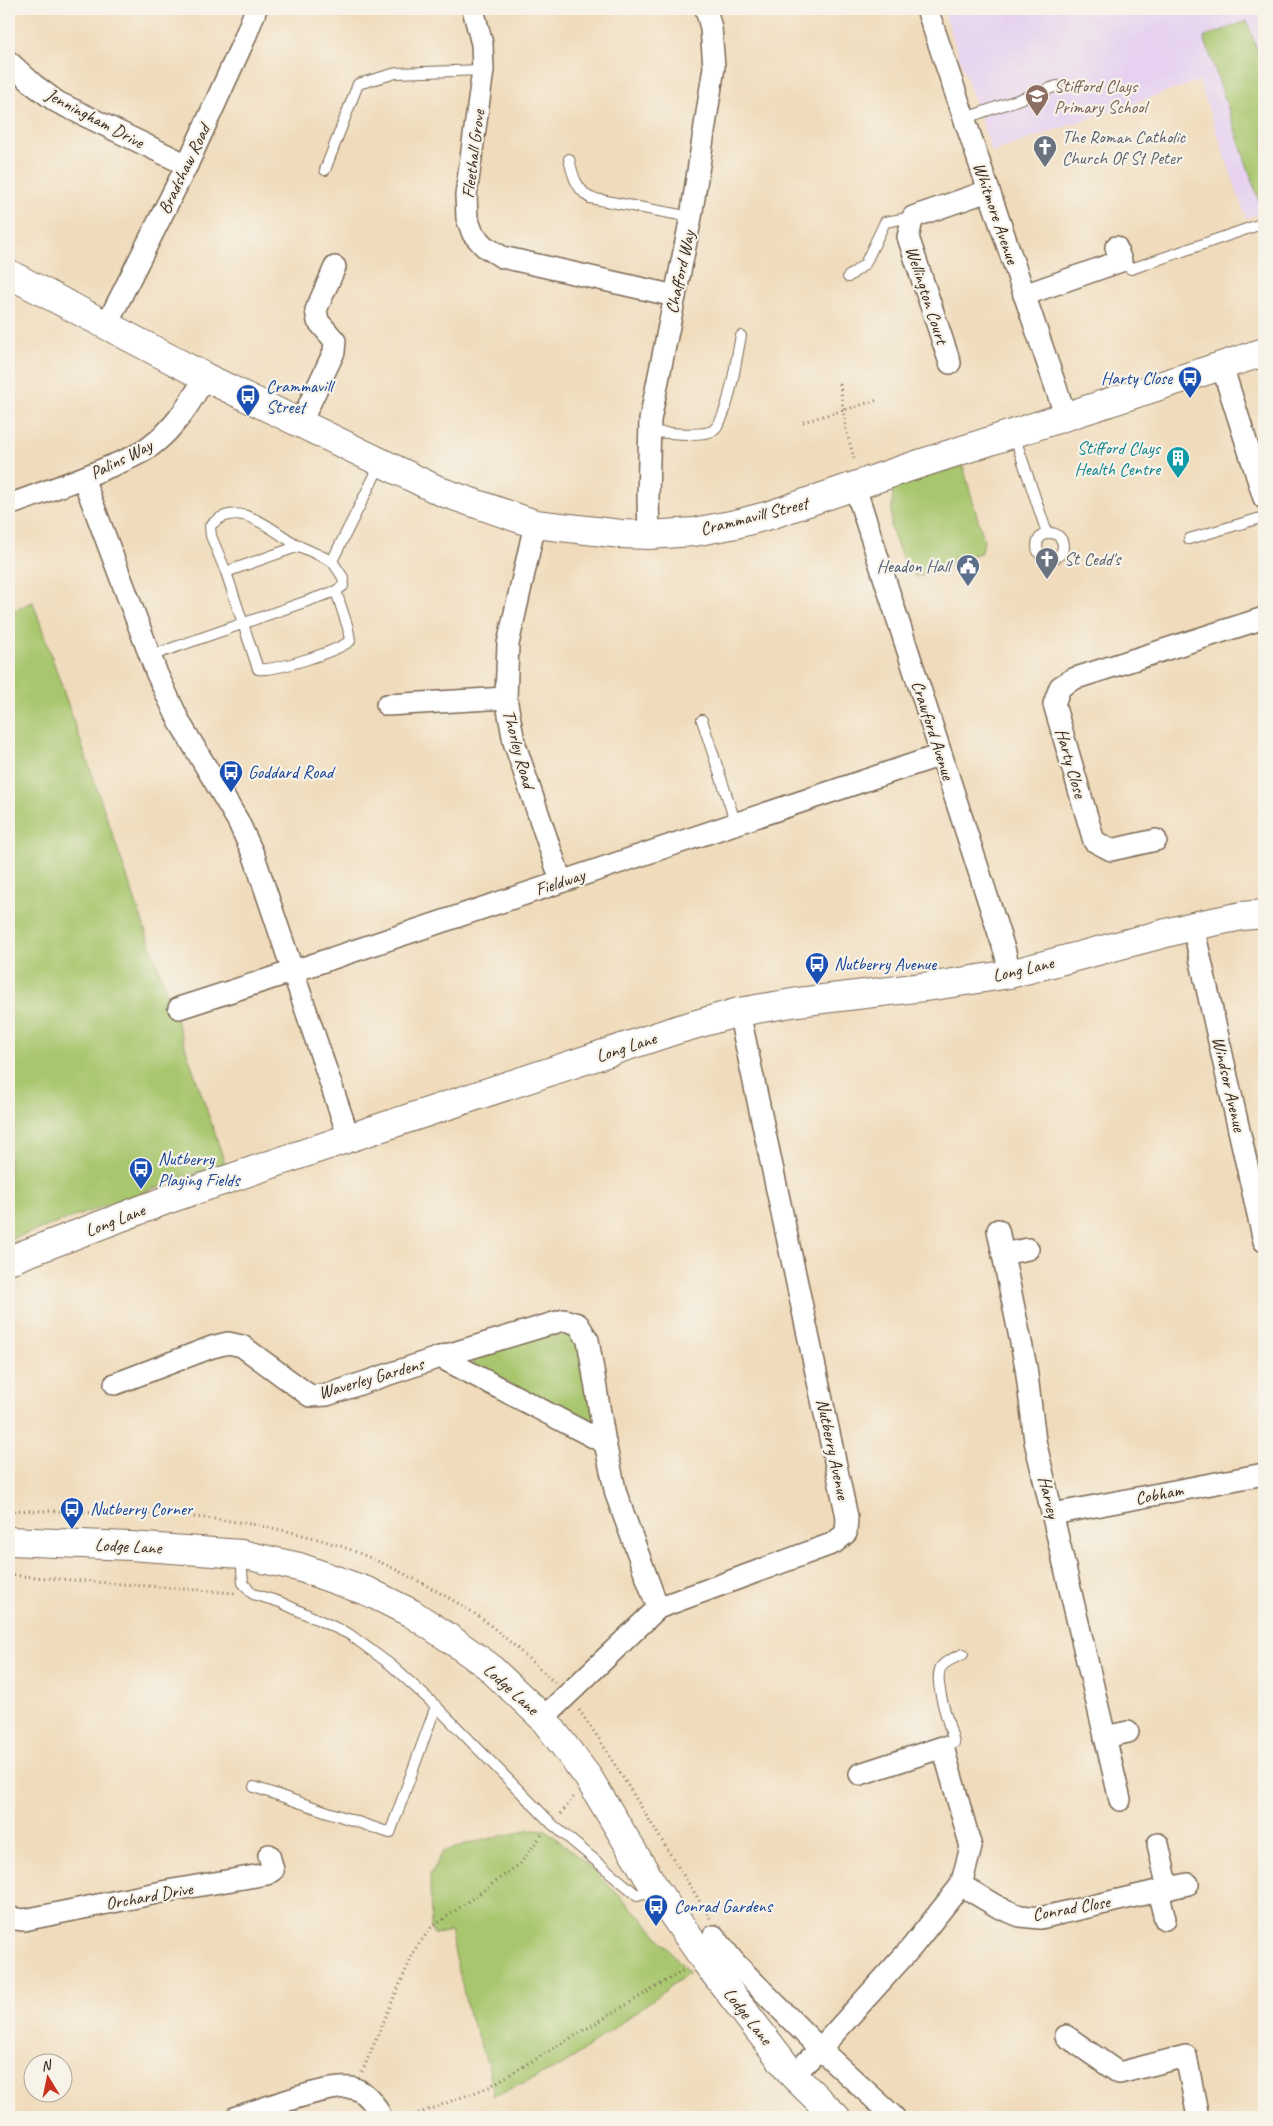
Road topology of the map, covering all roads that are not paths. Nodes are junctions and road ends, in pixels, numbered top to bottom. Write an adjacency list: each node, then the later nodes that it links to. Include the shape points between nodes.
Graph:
1 (256, 9): 10 (street, Bradshaw Road)
2 (474, 9): 6 (street, Fleethall Grove, via 482,44)
3 (706, 9): 13 (street, Chafford Way, via 714,67)
4 (927, 9): 8 (street, Whitmore Avenue)
5 (9, 62): 10 (street, Jenningham Drive, via 57,102)
6 (483, 70): 11 (lane, via 396,73 358,84); 21 (street, Fleethall Grove, via 466,195 466,218 473,234 484,246 502,257)
7 (1057, 86): 8 (lane)
8 (963, 119): 12 (street, Whitmore Avenue)
9 (569, 159): 13 (lane, via 573,178 579,189 590,198)
10 (186, 164): 22 (street, Bradshaw Road)
11 (325, 170)
12 (988, 191): 14 (street); 20 (street, Whitmore Avenue)
13 (691, 217): 21 (street, Chafford Way)
14 (913, 217): 19 (lane, via 885,222 865,264); 25 (street, Wellington Court, via 908,237)
15 (1264, 223): 16 (lane, via 1131,269)
16 (1119, 254): 20 (street)
17 (335, 268): 29 (street, via 316,310 318,321 335,342 334,352)
18 (9, 274): 22 (street, Crammavill Street)
19 (848, 277)
20 (1024, 295): 28 (street, Whitmore Avenue)
21 (675, 296): 30 (street, Chafford Way)
22 (106, 326): 27 (street, Crammavill Street)
23 (740, 336): 30 (lane, via 728,402 721,422 711,431 702,433)
24 (1264, 352): 26 (street, Crammavill Street)
25 (950, 363)
26 (1222, 366): 28 (street, Crammavill Street); 35 (street)
27 (205, 377): 29 (street, Crammavill Street); 33 (street, Palins Way, via 176,422 151,447)
28 (1066, 417): 31 (street, Crammavill Street)
29 (300, 424): 32 (street, Crammavill Street)
30 (650, 432): 40 (street, Chafford Way)
31 (1014, 434): 34 (street, Crammavill Street); 39 (lane)
32 (382, 463): 38 (street, Crammavill Street, via 442,492); 43 (lane)
33 (83, 478): 36 (street, Palins Way); 48 (street)
34 (858, 486): 40 (street, Crammavill Street, via 736,524 694,532); 52 (street, Crawford Avenue)
35 (1264, 498)
36 (9, 505)
37 (1264, 517): 41 (lane)
38 (536, 524): 40 (street, Crammavill Street, via 592,532); 49 (street, Thorley Road, via 508,644)
39 (1047, 533)
40 (649, 535)
41 (1189, 539)
42 (299, 546): 43 (lane); 44 (lane); 44 (lane, via 250,517 226,514 210,526)
43 (332, 561): 45 (lane, via 344,579 343,586)
44 (226, 572): 47 (lane)
45 (336, 591): 47 (lane); 47 (lane, via 350,641 341,647 288,665 258,669)
46 (1264, 618): 54 (street, Harty Close, via 1073,678 1060,687 1054,704 1094,841 1112,850)
47 (244, 623): 48 (lane)
48 (150, 656): 58 (street, via 180,723 254,856)
49 (506, 698): 50 (street); 55 (street, Thorley Road, via 514,742)
50 (387, 705)
51 (702, 720): 53 (lane)
52 (941, 755): 53 (street, Fieldway); 59 (street, Crawford Avenue, via 1006,952)
53 (736, 824): 55 (street, Fieldway)
54 (1156, 840)
55 (561, 881): 58 (street, Fieldway)
56 (1264, 914): 57 (street, Long Lane)
57 (1193, 926): 59 (street, Long Lane); 64 (street, Windsor Avenue)
58 (294, 971): 60 (street, Fieldway); 62 (street)
59 (1010, 974): 61 (street, Long Lane)
60 (178, 1008)
61 (739, 1012): 62 (street, Long Lane); 75 (street, Nutberry Avenue, via 847,1517 846,1532 834,1543)
62 (349, 1138): 67 (street, Long Lane, via 170,1199)
63 (998, 1230): 66 (street, Harvey)
64 (1264, 1241)
65 (1028, 1249): 66 (street)
66 (1003, 1254): 72 (street, Harvey, via 1026,1367 1035,1441)
67 (9, 1260)
68 (440, 1357): 69 (street, Waverley Gardens, via 327,1395 310,1396 242,1346 228,1343); 70 (street, Waverley Gardens); 70 (street, Waverley Gardens, via 564,1320 578,1324 588,1340)
69 (115, 1384)
70 (605, 1443): 75 (street, Waverley Gardens, via 616,1494)
71 (1264, 1474): 72 (street, Cobham)
72 (1053, 1514): 80 (street, Harvey)
73 (9, 1541): 74 (street, Lodge Lane)
74 (240, 1554): 77 (lane, via 243,1584 253,1594 280,1602 349,1634); 78 (street, Lodge Lane, via 299,1567 369,1592 411,1613 487,1665)
75 (658, 1608): 78 (street, Nutberry Avenue)
76 (963, 1654): 81 (lane, via 944,1664 940,1670 938,1680 954,1743)
77 (436, 1706): 83 (lane, via 390,1833); 89 (lane, via 552,1825 637,1895)
78 (544, 1718): 89 (street, Lodge Lane, via 588,1777)
79 (1128, 1732): 80 (street)
80 (1105, 1737): 84 (street, Harvey)
81 (943, 1747): 82 (street); 87 (street, via 971,1847)
82 (860, 1774)
83 (254, 1787)
84 (1120, 1800)
85 (1158, 1844): 88 (street)
86 (269, 1855): 90 (street, Orchard Drive, via 273,1870 267,1874 24,1920)
87 (961, 1886): 88 (street, Conrad Close, via 1020,1916 1040,1918); 95 (street, via 911,1948)
88 (1172, 1888): 91 (street)
89 (656, 1890): 93 (street, Lodge Lane)
90 (9, 1918)
91 (1165, 1919)
92 (714, 1936): 93 (street)
93 (727, 1971): 95 (street); 96 (street, Lodge Lane)
94 (1066, 2036): 101 (street, via 1119,2073 1186,2056)
95 (820, 2049): 96 (street); 100 (street)
96 (793, 2074): 99 (street, Lodge Lane)
97 (236, 2117): 98 (street, via 340,2087 355,2089 373,2102)
98 (382, 2117)
99 (836, 2117)
100 (894, 2117)
101 (1198, 2117)

